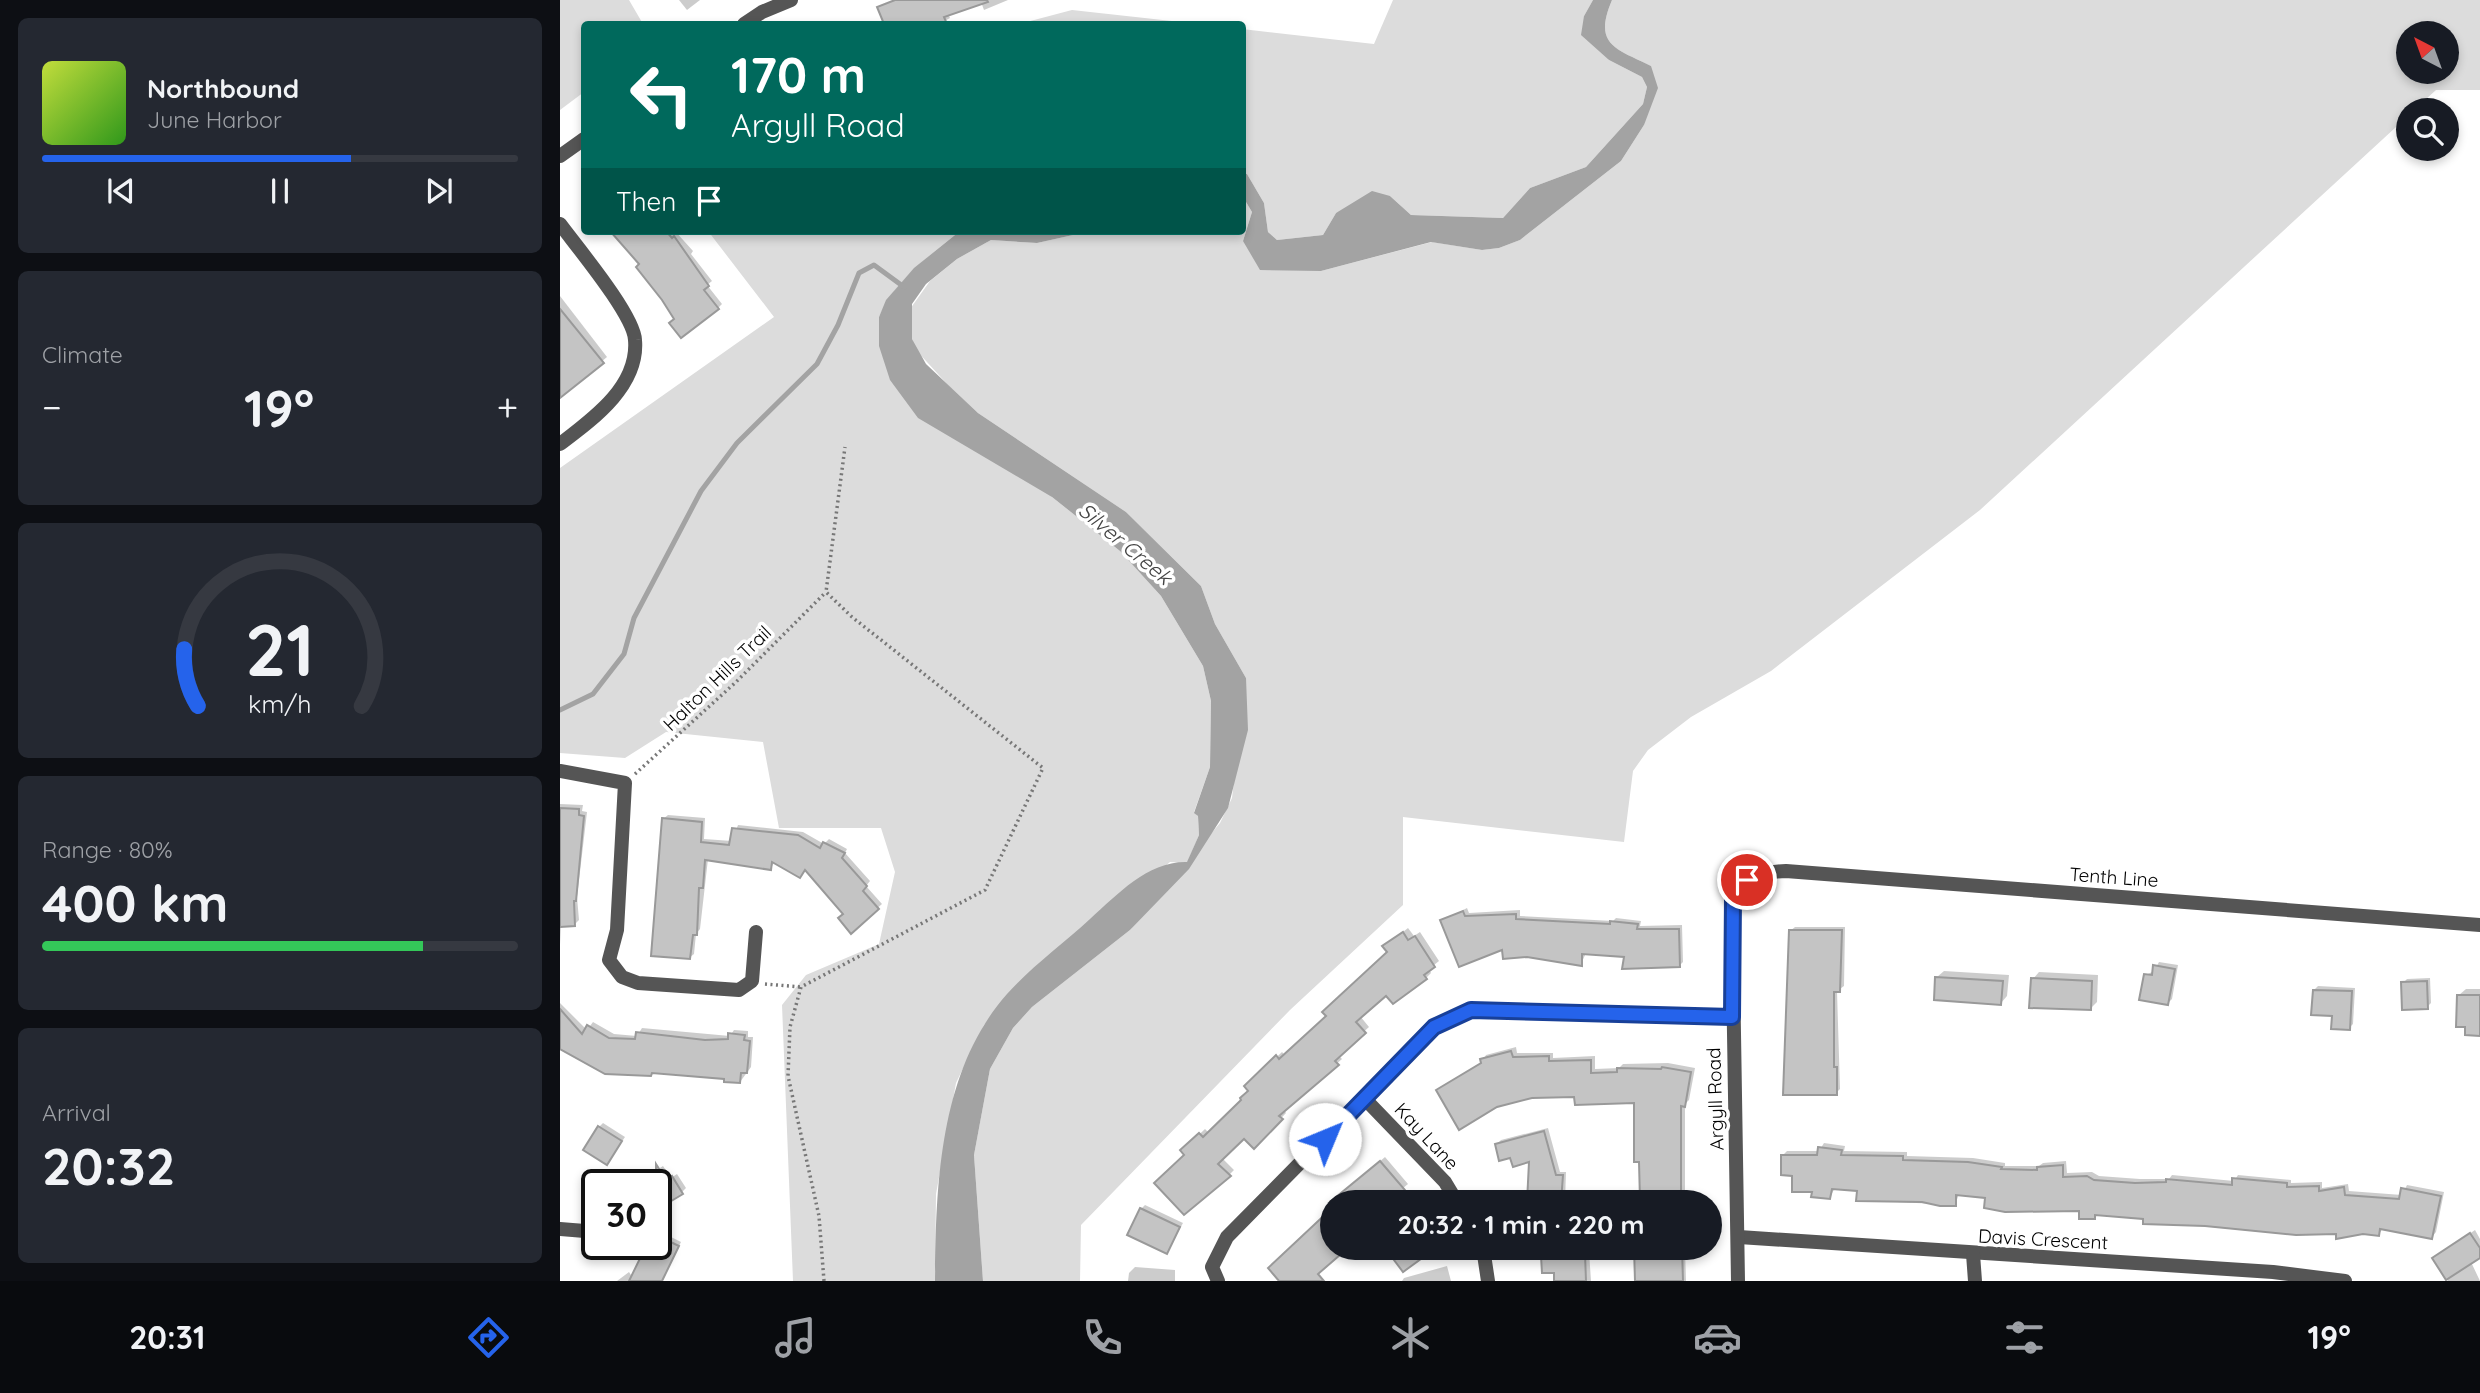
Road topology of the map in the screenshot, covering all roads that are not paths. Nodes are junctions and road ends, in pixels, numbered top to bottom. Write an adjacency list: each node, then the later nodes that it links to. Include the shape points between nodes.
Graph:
1 (791, 0): 2 (street)
2 (748, 21)
3 (581, 141): 4 (street)
4 (560, 156)
5 (560, 224): 6 (street, via 623,312 636,339 631,374 596,417)
6 (560, 444)
7 (560, 771): 10 (street, via 625,783 617,930 609,960 622,977 638,984 739,990 752,981)
8 (1747, 880): 9 (street, Tenth Line, via 1760,873 1786,871); 11 (street, Argyll Road, via 1733,898)
9 (2480, 925)
10 (756, 932)
11 (1732, 1017): 12 (street, via 1471,1010 1434,1027); 16 (street, Argyll Road)
12 (1365, 1099): 13 (street, Kay Lane); 19 (street, via 1227,1237 1212,1267)
13 (1450, 1190)
14 (560, 1229): 15 (street)
15 (581, 1231)
16 (1739, 1237): 17 (street, Davis Crescent); 21 (street, Argyll Road)
17 (1973, 1254): 22 (street); 23 (street, Davis Crescent, via 2273,1272)
18 (1485, 1260): 20 (street)
19 (1218, 1281)
20 (1488, 1281)
21 (1738, 1281)
22 (1975, 1281)
23 (2346, 1281)

